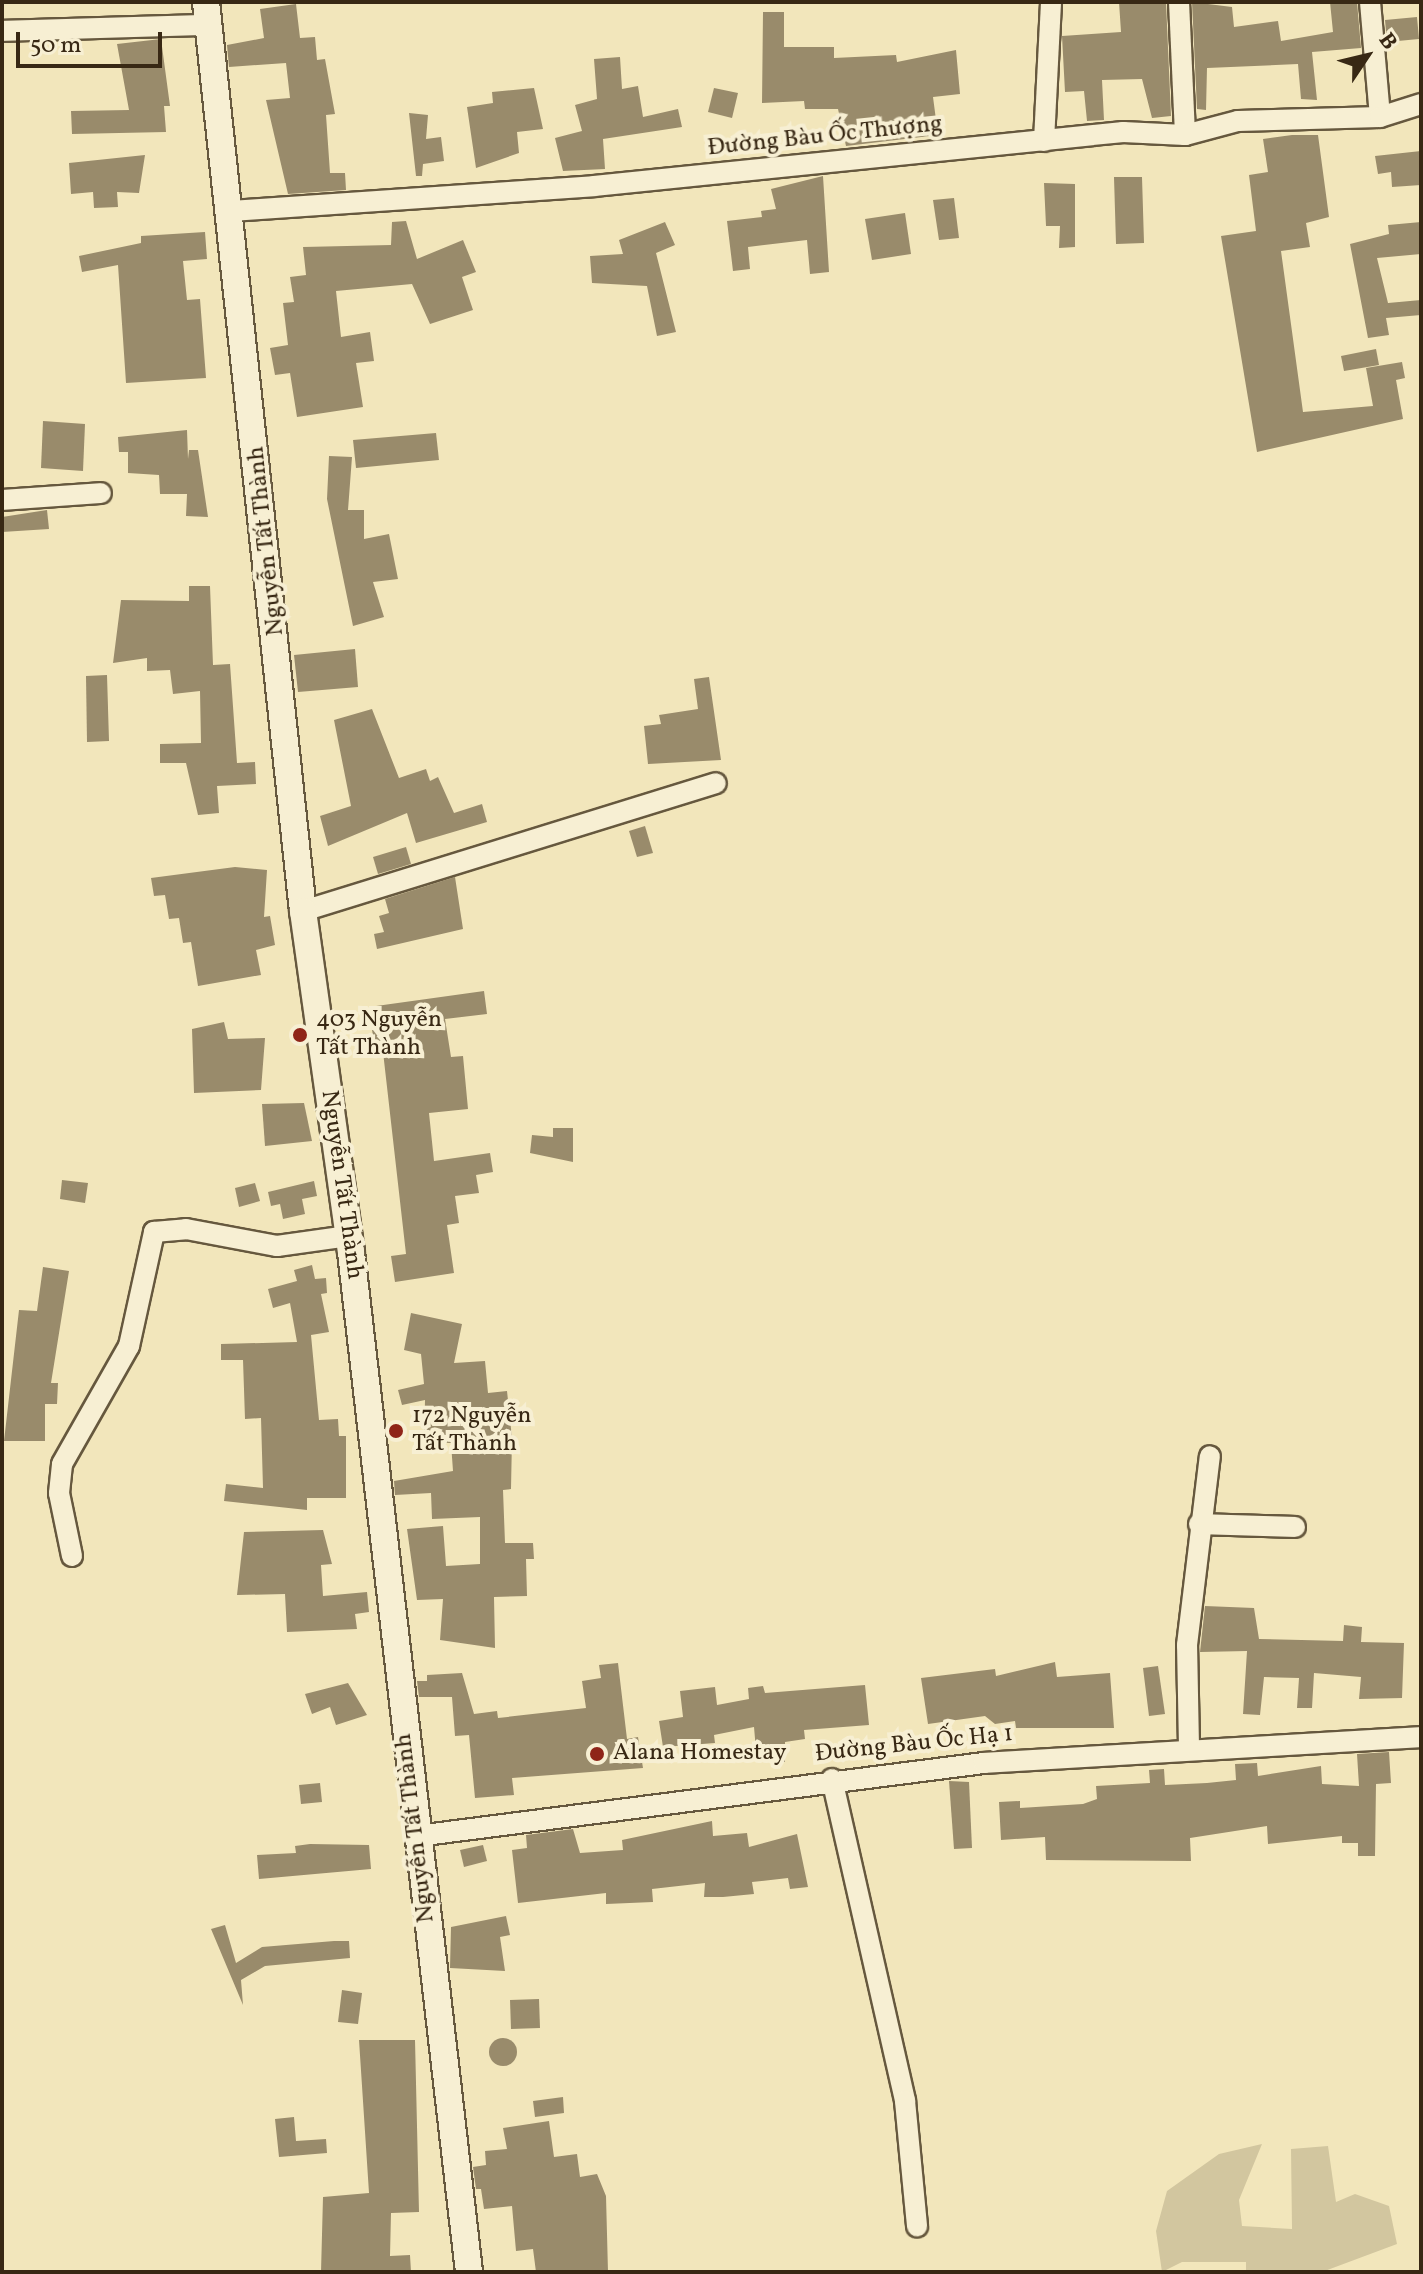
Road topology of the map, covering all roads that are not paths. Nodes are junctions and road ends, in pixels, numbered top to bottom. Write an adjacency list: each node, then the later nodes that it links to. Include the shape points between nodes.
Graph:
1 (1051, 2): 9 (street)
2 (1179, 2): 8 (street)
3 (1370, 2): 7 (street)
4 (208, 14): 5 (street); 10 (main road, Nguyễn Tất Thành)
5 (2, 31)
6 (1421, 104): 7 (street, Đường Bàu Ốc Thượng)
7 (1380, 117): 8 (street, Đường Bàu Ốc Thượng, via 1238,121)
8 (1185, 135): 9 (street, Đường Bàu Ốc Thượng)
9 (1044, 141): 10 (street, Đường Bàu Ốc Thượng, via 579,188)
10 (230, 211): 14 (main road, Nguyễn Tất Thành)
11 (101, 493): 12 (street)
12 (2, 500)
13 (716, 783): 14 (street)
14 (303, 911): 15 (main road, Nguyễn Tất Thành)
15 (348, 1236): 19 (street, via 277,1246 186,1229 154,1232 129,1346 62,1464 59,1493); 23 (main road, Nguyễn Tất Thành)
16 (1210, 1456): 17 (street)
17 (1199, 1524): 18 (street); 21 (street, via 1187,1645)
18 (1295, 1527)
19 (72, 1556)
20 (1421, 1737): 21 (street, Đường Bàu Ốc Hạ 1)
21 (1189, 1747): 22 (street, Đường Bàu Ốc Hạ 1)
22 (832, 1779): 23 (street, Đường Bàu Ốc Hạ 1); 24 (street, via 905,2101)
23 (417, 1836): 25 (main road, Nguyễn Tất Thành)
24 (917, 2226)
25 (469, 2272)

